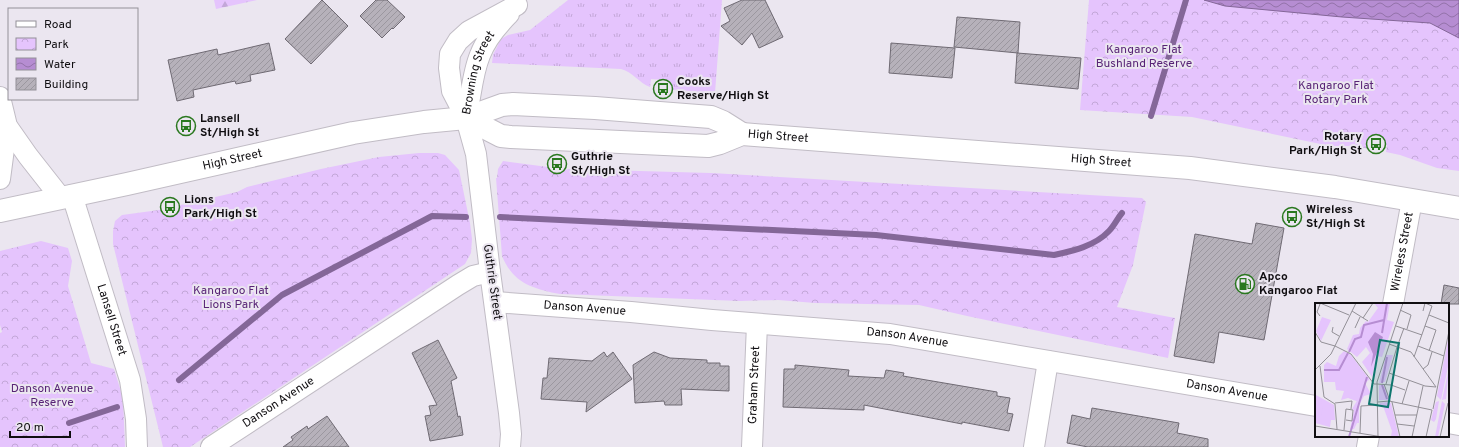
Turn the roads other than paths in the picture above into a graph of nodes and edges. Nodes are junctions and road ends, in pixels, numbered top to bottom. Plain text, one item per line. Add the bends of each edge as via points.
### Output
1 (520, 2) edge
2 (0, 97) edge
3 (466, 118) junction
4 (8, 126) junction
5 (742, 134) junction
6 (0, 179) edge
7 (66, 196) junction
8 (1412, 200) junction
9 (1459, 208) edge
10 (0, 211) edge
11 (490, 272) junction
12 (495, 302) junction
13 (1393, 303) edge
14 (757, 324) junction
15 (1048, 361) junction
16 (1315, 406) edge
17 (1449, 423) edge
18 (1459, 425) edge
19 (1369, 437) edge
20 (137, 447) edge
21 (211, 447) edge
22 (510, 447) edge
23 (752, 447) edge
24 (1034, 447) edge
25 (1367, 447) edge

1 - 3 street, Browning Street via 498,25 480,54
1 - 3 street, Browning Street via 469,31 458,41 450,54 452,91
2 - 4 street, Lansell Street
3 - 5 highway, High Street via 501,136 511,137 708,146 720,144
3 - 5 highway, High Street via 502,105 513,104 595,108 711,117
3 - 7 highway, High Street via 353,133
3 - 11 street, Guthrie Street via 476,154
4 - 6 street, Lansell Street
4 - 7 street, Lansell Street via 28,156
5 - 8 highway, High Street via 1190,168
7 - 10 highway, High Street
7 - 20 street, Lansell Street via 130,380
8 - 9 highway, High Street
8 - 13 street, Wireless Street
11 - 12 street, Guthrie Street
11 - 21 street, Danson Avenue via 473,276 463,282
12 - 14 street, Danson Avenue
12 - 22 street, Guthrie Street via 509,413
14 - 15 street, Danson Avenue via 890,334
14 - 23 street, Graham Street
15 - 16 street, Danson Avenue
15 - 24 street
17 - 18 street
19 - 25 street

